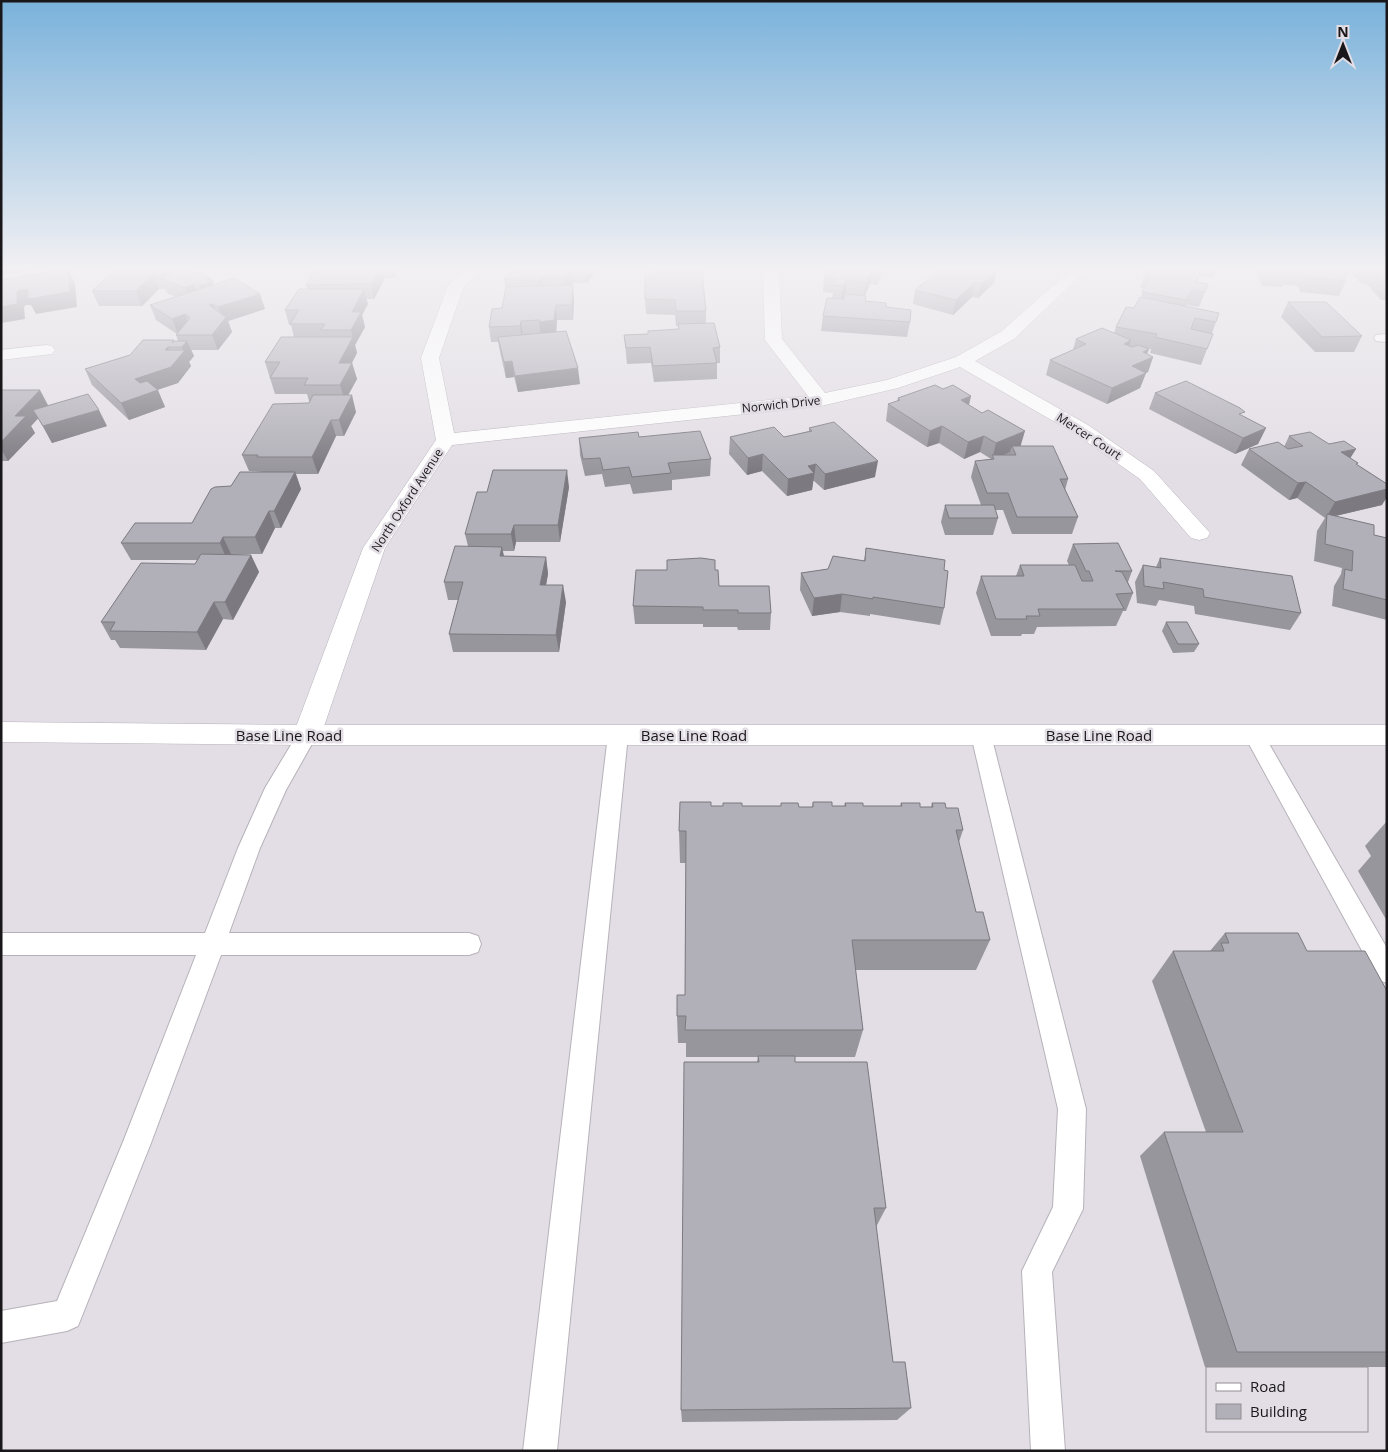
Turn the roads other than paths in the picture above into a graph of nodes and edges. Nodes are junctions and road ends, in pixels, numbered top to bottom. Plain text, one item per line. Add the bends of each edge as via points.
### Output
1 (438, 337) edge
2 (774, 337) edge
3 (1005, 337) edge
4 (46, 350) dead end
5 (1, 355) edge
6 (962, 361) junction
7 (820, 400) junction
8 (446, 440) junction
9 (1199, 533) dead end
10 (1, 732) edge
11 (307, 735) junction
12 (618, 735) junction
13 (981, 735) junction
14 (1254, 735) junction
15 (1387, 735) edge
16 (1, 944) edge
17 (469, 944) dead end
18 (213, 945) junction
19 (1387, 972) edge
20 (1, 1326) edge
21 (540, 1451) edge
22 (1048, 1451) edge

1 - 8 street, North Oxford Avenue via 430,358
2 - 7 street
3 - 6 street, Norwich Drive
4 - 5 street
6 - 7 street, Norwich Drive via 892,384
6 - 9 street, Mercer Court via 1081,429 1147,475
7 - 8 street, Norwich Drive
8 - 11 street, North Oxford Avenue via 374,548
10 - 11 street, Base Line Road
11 - 12 street, Base Line Road
11 - 18 lane via 276,788 249,848
12 - 13 street, Base Line Road
12 - 21 lane
13 - 14 street, Base Line Road
13 - 22 lane via 1072,1109 1068,1209 1037,1271
14 - 15 street, Base Line Road
14 - 19 lane
16 - 18 lane
17 - 18 lane
18 - 20 lane via 67,1315

